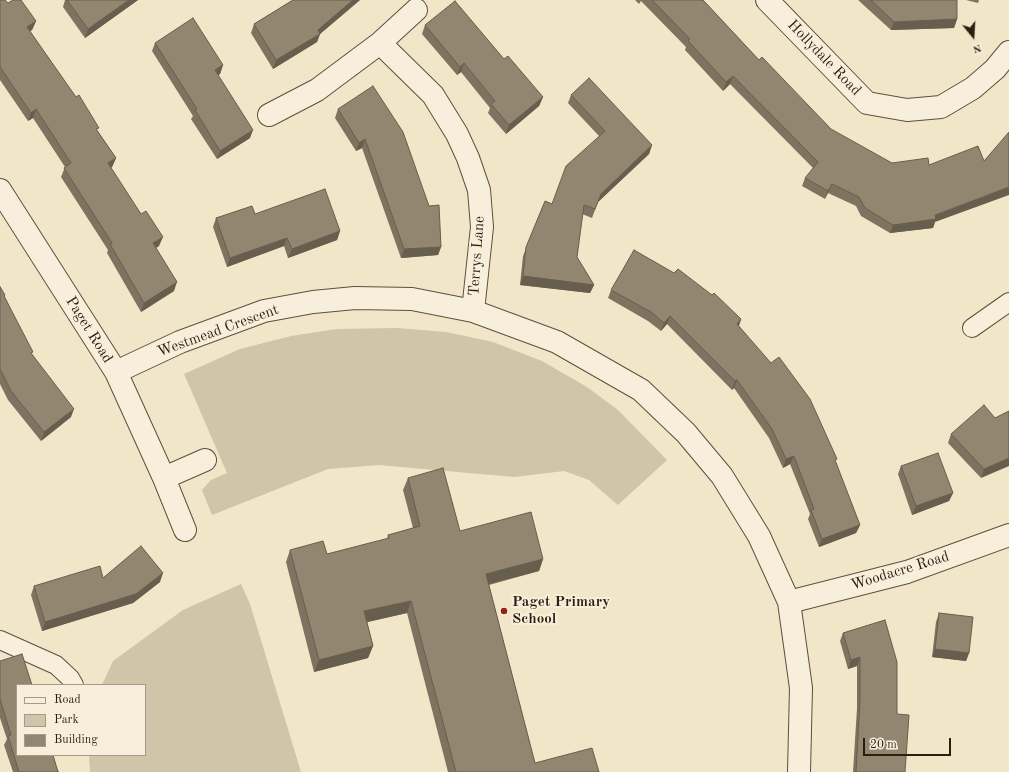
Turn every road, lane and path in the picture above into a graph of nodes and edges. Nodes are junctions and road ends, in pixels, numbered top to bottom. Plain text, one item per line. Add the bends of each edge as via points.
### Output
1 (767, 0) edge
2 (416, 10) dead end
3 (380, 42) junction
4 (1009, 52) edge
5 (269, 115) dead end
6 (0, 190) edge
7 (1009, 302) edge
8 (473, 311) junction
9 (972, 328) dead end
10 (116, 372) junction
11 (205, 460) dead end
12 (164, 478) junction
13 (185, 530) dead end
14 (1009, 535) edge
15 (788, 602) junction
16 (0, 640) edge
17 (73, 684) edge
18 (799, 772) edge

1 - 4 street, Hollydale Road via 867,103 907,110 941,107 973,88 995,69
2 - 3 street
3 - 5 street via 317,90
3 - 8 street, Terrys Lane via 433,95 457,134 468,158 478,190 482,227
6 - 10 street, Paget Road
7 - 9 lane
8 - 10 street, Westmead Crescent via 412,299 355,298 313,302 264,311 180,342
8 - 15 street, Westmead Crescent via 557,342 641,390 686,433 722,476 759,536
10 - 12 street, Paget Road
11 - 12 street
12 - 13 street, Paget Road
14 - 15 street, Woodacre Road via 907,572
15 - 18 street, Westmead Crescent via 801,688
16 - 17 lane via 56,665

